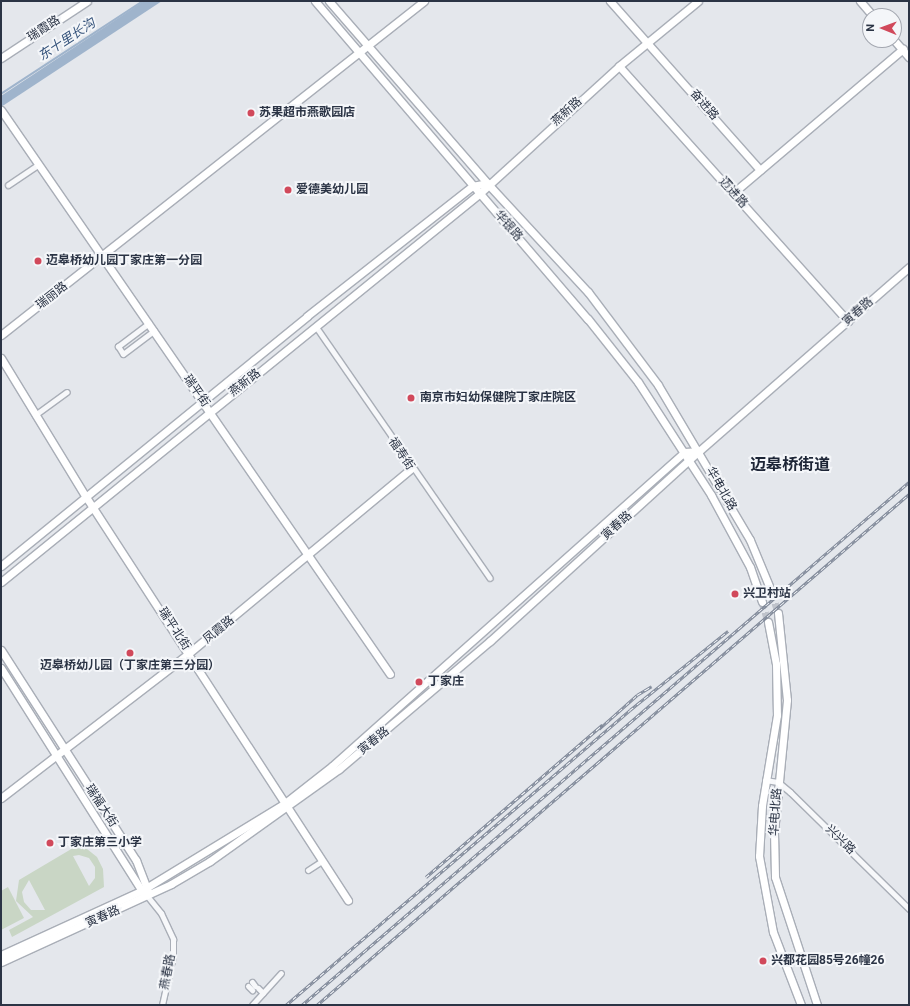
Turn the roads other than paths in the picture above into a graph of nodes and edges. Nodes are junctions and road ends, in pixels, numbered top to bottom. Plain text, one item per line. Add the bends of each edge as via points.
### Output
1 (87, 1) edge
2 (315, 1) edge
3 (329, 1) edge
4 (424, 1) edge
5 (610, 1) edge
6 (698, 1) edge
7 (648, 41) junction
8 (367, 45) junction
9 (903, 50) joint
10 (359, 52) junction
11 (909, 57) edge
12 (1, 58) edge
13 (619, 66) junction
14 (1, 110) edge
15 (39, 164) junction
16 (760, 170) junction
17 (487, 183) junction
18 (8, 185) dead end
19 (472, 186) junction
20 (733, 193) junction
21 (479, 194) junction
22 (102, 256) junction
23 (909, 267) edge
24 (848, 320) junction
25 (149, 323) junction
26 (316, 327) junction
27 (154, 331) junction
28 (1, 335) edge
29 (1, 358) edge
30 (68, 392) dead end
31 (203, 401) junction
32 (210, 411) junction
33 (35, 414) junction
34 (698, 451) junction
35 (685, 452) junction
36 (690, 460) junction
37 (412, 469) junction
38 (86, 497) junction
39 (95, 507) junction
40 (307, 558) junction
41 (1, 566) edge
42 (490, 578) dead end
43 (1, 582) edge
44 (772, 593) tunnel mouth
45 (762, 602) tunnel mouth
46 (778, 613) tunnel mouth
47 (768, 622) tunnel mouth
48 (1, 650) edge
49 (190, 653) junction
50 (1, 668) edge
51 (390, 674) dead end
52 (66, 751) junction
53 (59, 756) junction
54 (765, 780) junction
55 (778, 782) junction
56 (1, 798) edge
57 (286, 805) junction
58 (322, 861) junction
59 (308, 870) dead end
60 (148, 888) junction
61 (141, 892) junction
62 (148, 897) junction
63 (348, 900) dead end
64 (909, 909) edge
65 (1, 955) edge
66 (1, 962) edge
67 (281, 973) dead end
68 (253, 987) dead end
69 (261, 995) junction
70 (162, 1005) edge
71 (252, 1005) edge
72 (800, 1005) edge
73 (817, 1005) edge

1 - 12 street, 瑞霞路
2 - 10 street, 华银路
3 - 8 street, 华银路
4 - 8 street, 瑞丽路
5 - 7 street, 奋进路
6 - 7 street, 燕新路
7 - 13 street, 燕新路
7 - 16 street, 奋进路
8 - 10 street, 瑞丽路
8 - 17 street, 华银路
9 - 11 street
9 - 16 street
10 - 19 street, 华银路
10 - 22 street, 瑞丽路
13 - 17 street, 燕新路
13 - 20 street, 迈进路
14 - 15 street, 瑞平街
15 - 18 street
15 - 22 street, 瑞平街
16 - 20 street
17 - 19 street, 燕新路
17 - 21 street, 燕新路
17 - 34 street, 华银路 via 588,292 658,385
19 - 21 street, 华银路
19 - 31 street, 燕新路
20 - 24 street, 迈进路
21 - 26 street, 燕新路
21 - 35 street, 华银路 via 588,319 638,382
22 - 25 street, 瑞平街
22 - 28 street, 瑞丽路
23 - 24 street, 寅春路
24 - 34 street, 寅春路
25 - 27 street, 瑞平街
25 - 27 street via 118,346 123,354
26 - 32 street, 燕新路
26 - 37 street, 福寿街
27 - 31 street, 瑞平街
29 - 33 street, 瑞平北街
30 - 33 street
31 - 32 street, 瑞平街
31 - 38 street, 燕新路
32 - 39 street, 燕新路
32 - 40 street, 瑞平街
33 - 38 street, 瑞平北街
34 - 35 street
34 - 36 street, 寅春路
34 - 44 street, 华电北路 via 750,540
35 - 36 street, 华银路
35 - 57 street, 寅春路
36 - 45 street, 华电北路 via 750,567
36 - 57 street, 寅春路 via 403,717
37 - 40 street, 凤霞路
37 - 42 street, 福寿街
38 - 39 street, 瑞平北街
38 - 41 street, 燕新路
39 - 43 street, 燕新路
39 - 49 street, 瑞平北街
40 - 49 street, 凤霞路
40 - 51 street, 瑞平街
46 - 55 street, 华电北路 via 787,700
47 - 54 street, 华电北路 via 776,664 777,716
48 - 52 street, 瑞福大街
49 - 52 street, 凤霞路
49 - 57 street, 瑞平北街
50 - 53 street, 瑞福大街
52 - 53 street, 凤霞路
52 - 60 street, 瑞福大街 via 136,860
53 - 56 street, 凤霞路
53 - 61 street, 瑞福大街
54 - 55 street
54 - 72 street, 华电北路 via 759,831 761,878 773,932
55 - 64 street, 兴兴路
55 - 73 street, 华电北路 via 774,832 775,877
57 - 58 street, 瑞平北街
57 - 60 street, 寅春路
57 - 62 street, 寅春路 via 210,861
58 - 59 street
58 - 63 street, 瑞平北街
60 - 61 street, 寅春路
60 - 62 street, 瑞福大街
61 - 62 street, 瑞福大街
61 - 65 street, 寅春路
62 - 66 street, 寅春路
62 - 70 street, 燕春路 via 161,913 173,939 173,956
67 - 69 street
68 - 69 street
69 - 71 street

